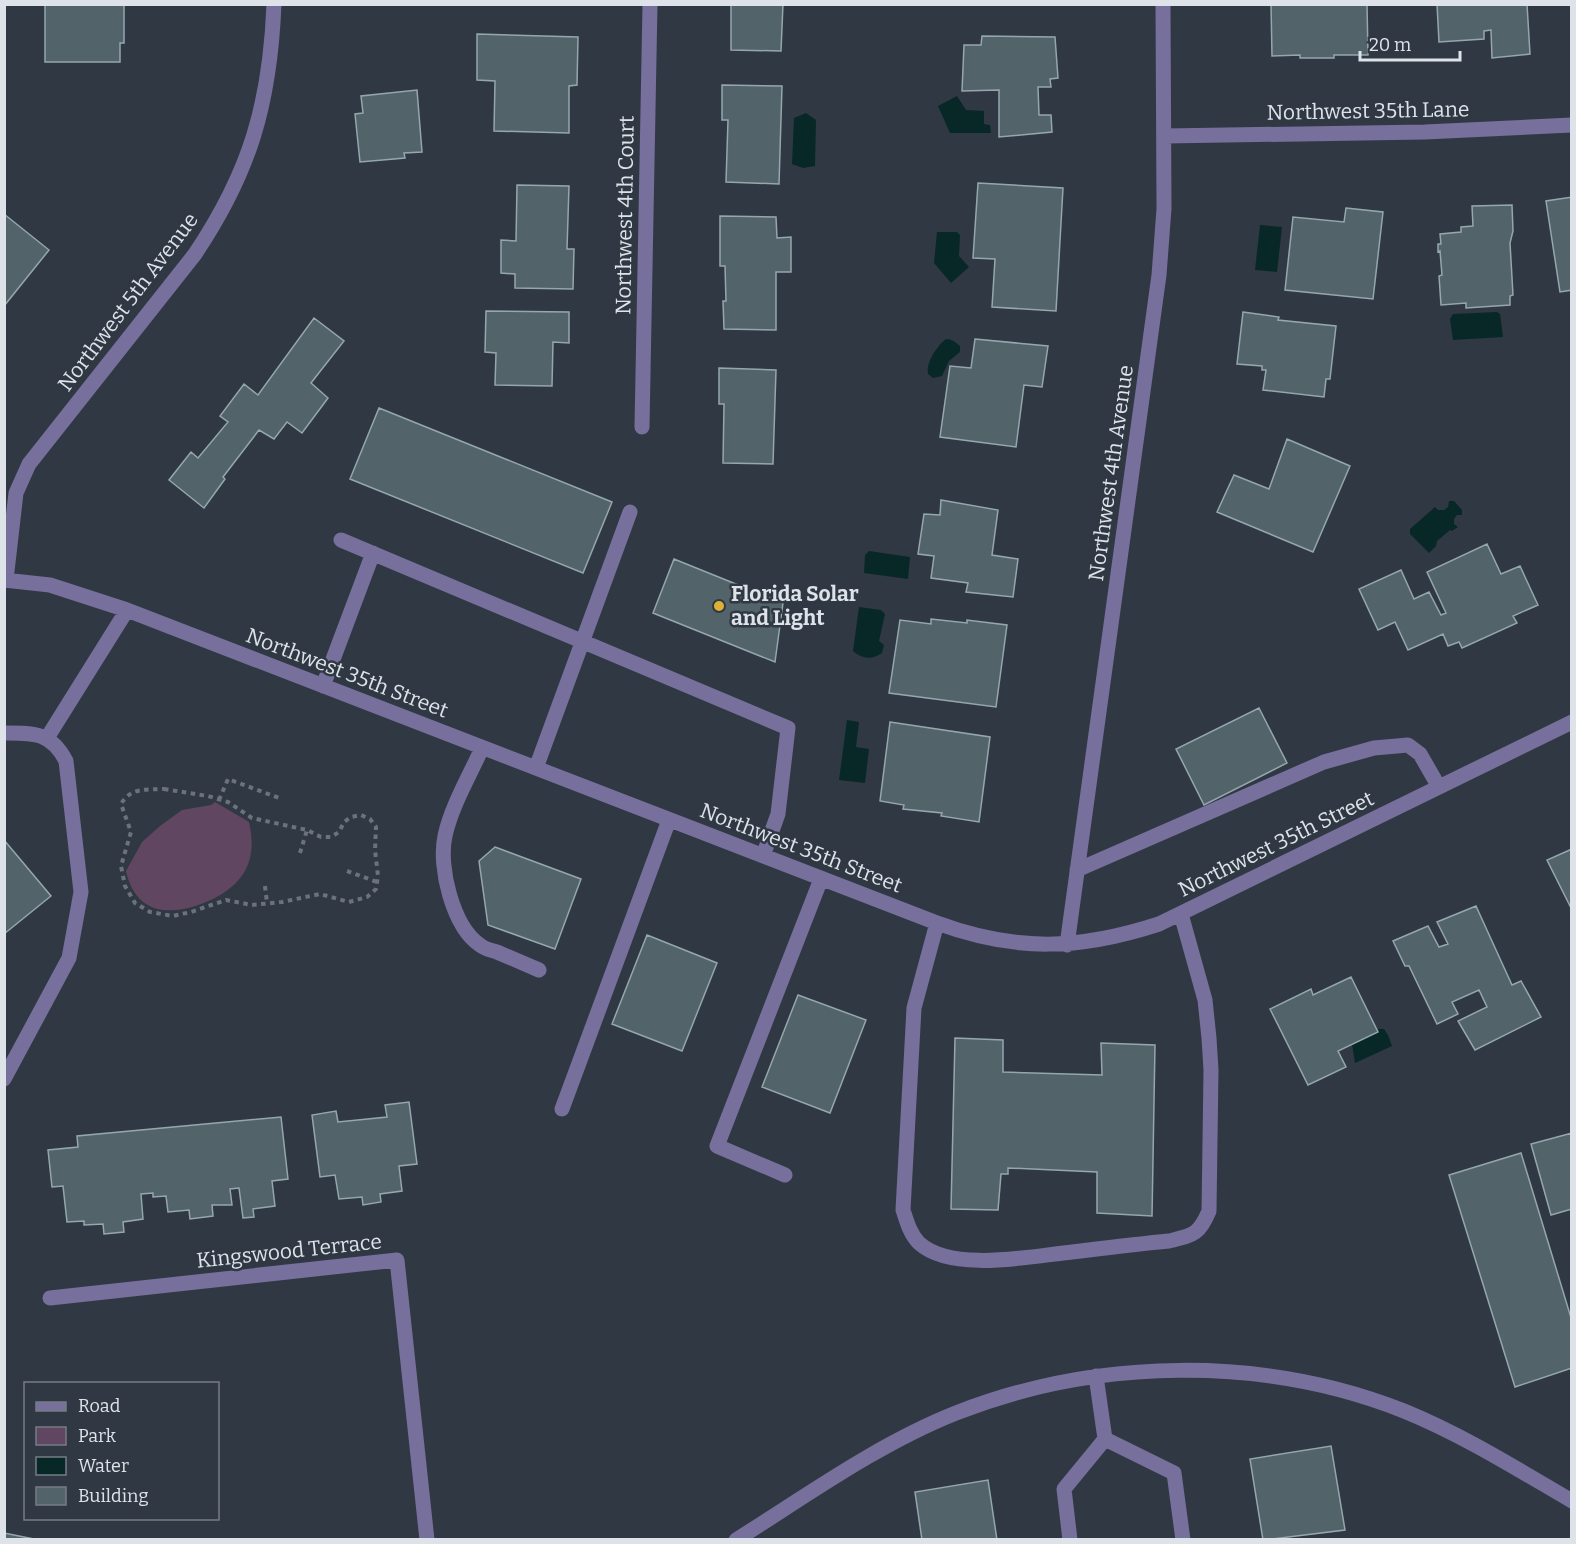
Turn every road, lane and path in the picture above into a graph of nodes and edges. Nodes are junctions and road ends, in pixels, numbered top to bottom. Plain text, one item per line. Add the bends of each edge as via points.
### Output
1 (273, 4) edge
2 (650, 4) edge
3 (1163, 4) edge
4 (1572, 125) edge
5 (1165, 135) junction
6 (642, 427) dead end
7 (630, 512) dead end
8 (341, 540) dead end
9 (373, 553) junction
10 (5, 580) edge
11 (127, 610) junction
12 (582, 641) junction
13 (323, 686) junction
14 (1572, 722) edge
15 (4, 733) edge
16 (47, 738) junction
17 (482, 748) junction
18 (536, 768) junction
19 (1439, 787) junction
20 (279, 798) dead end
21 (219, 800) junction
22 (669, 820) junction
23 (307, 830) junction
24 (300, 854) dead end
25 (764, 856) junction
26 (1077, 870) junction
27 (346, 871) dead end
28 (821, 879) junction
29 (377, 882) junction
30 (266, 886) dead end
31 (267, 903) junction
32 (1181, 914) junction
33 (937, 923) junction
34 (1067, 945) junction
35 (539, 970) dead end
36 (4, 1079) edge
37 (562, 1109) dead end
38 (785, 1175) dead end
39 (50, 1298) dead end
40 (1096, 1376) junction
41 (1105, 1439) junction
42 (1572, 1501) edge
43 (427, 1539) edge
44 (736, 1539) edge
45 (1070, 1539) edge
46 (1183, 1539) edge

1 - 10 street, Northwest 5th Avenue via 265,96 253,141 231,195 195,254 29,464 16,493
2 - 6 street, Northwest 4th Court
3 - 5 street, Northwest 4th Avenue
4 - 5 street, Northwest 35th Lane via 1425,132
5 - 26 street, Northwest 4th Avenue via 1160,276
7 - 12 street
8 - 9 street
9 - 12 street
9 - 13 street
10 - 11 street, Northwest 35th Street via 50,585
11 - 13 street, Northwest 35th Street
11 - 16 street
12 - 18 street
12 - 25 street via 788,728 778,814
13 - 17 street, Northwest 35th Street
14 - 19 street, Northwest 35th Street
15 - 16 street
16 - 36 street via 58,745 66,761 81,892 69,958
17 - 18 street, Northwest 35th Street
17 - 35 street via 445,837 443,852 450,898 464,930 480,946
18 - 22 street, Northwest 35th Street
19 - 26 street via 1420,754 1408,745 1374,748 1324,762
19 - 32 street, Northwest 35th Street
20 - 21 path via 228,779
21 - 23 path via 252,818
21 - 31 path via 164,789 126,796 121,804 130,832 122,866 125,885 135,903 150,912 172,916 226,900
22 - 25 street, Northwest 35th Street
22 - 37 street
23 - 24 path
23 - 29 path via 331,837 351,817 361,815 370,819 376,827
25 - 28 street, Northwest 35th Street
26 - 34 street, Northwest 4th Avenue
27 - 29 path
28 - 33 street, Northwest 35th Street
28 - 38 street via 717,1146
29 - 31 path via 376,889 367,897 349,902 320,894
30 - 31 path
32 - 33 street via 1205,1000 1211,1070 1209,1211 1202,1228 1169,1241 1005,1261 935,1252 914,1236 903,1210 914,1008
32 - 34 street, Northwest 35th Street via 1129,934
33 - 34 street, Northwest 35th Street via 989,940
39 - 43 street, Kingswood Terrace via 397,1260
40 - 41 street
40 - 42 street via 1200,1370 1269,1376 1337,1390 1403,1411 1466,1440
40 - 44 street via 1021,1391 956,1413 893,1443
41 - 45 street via 1064,1489
41 - 46 street via 1174,1473

